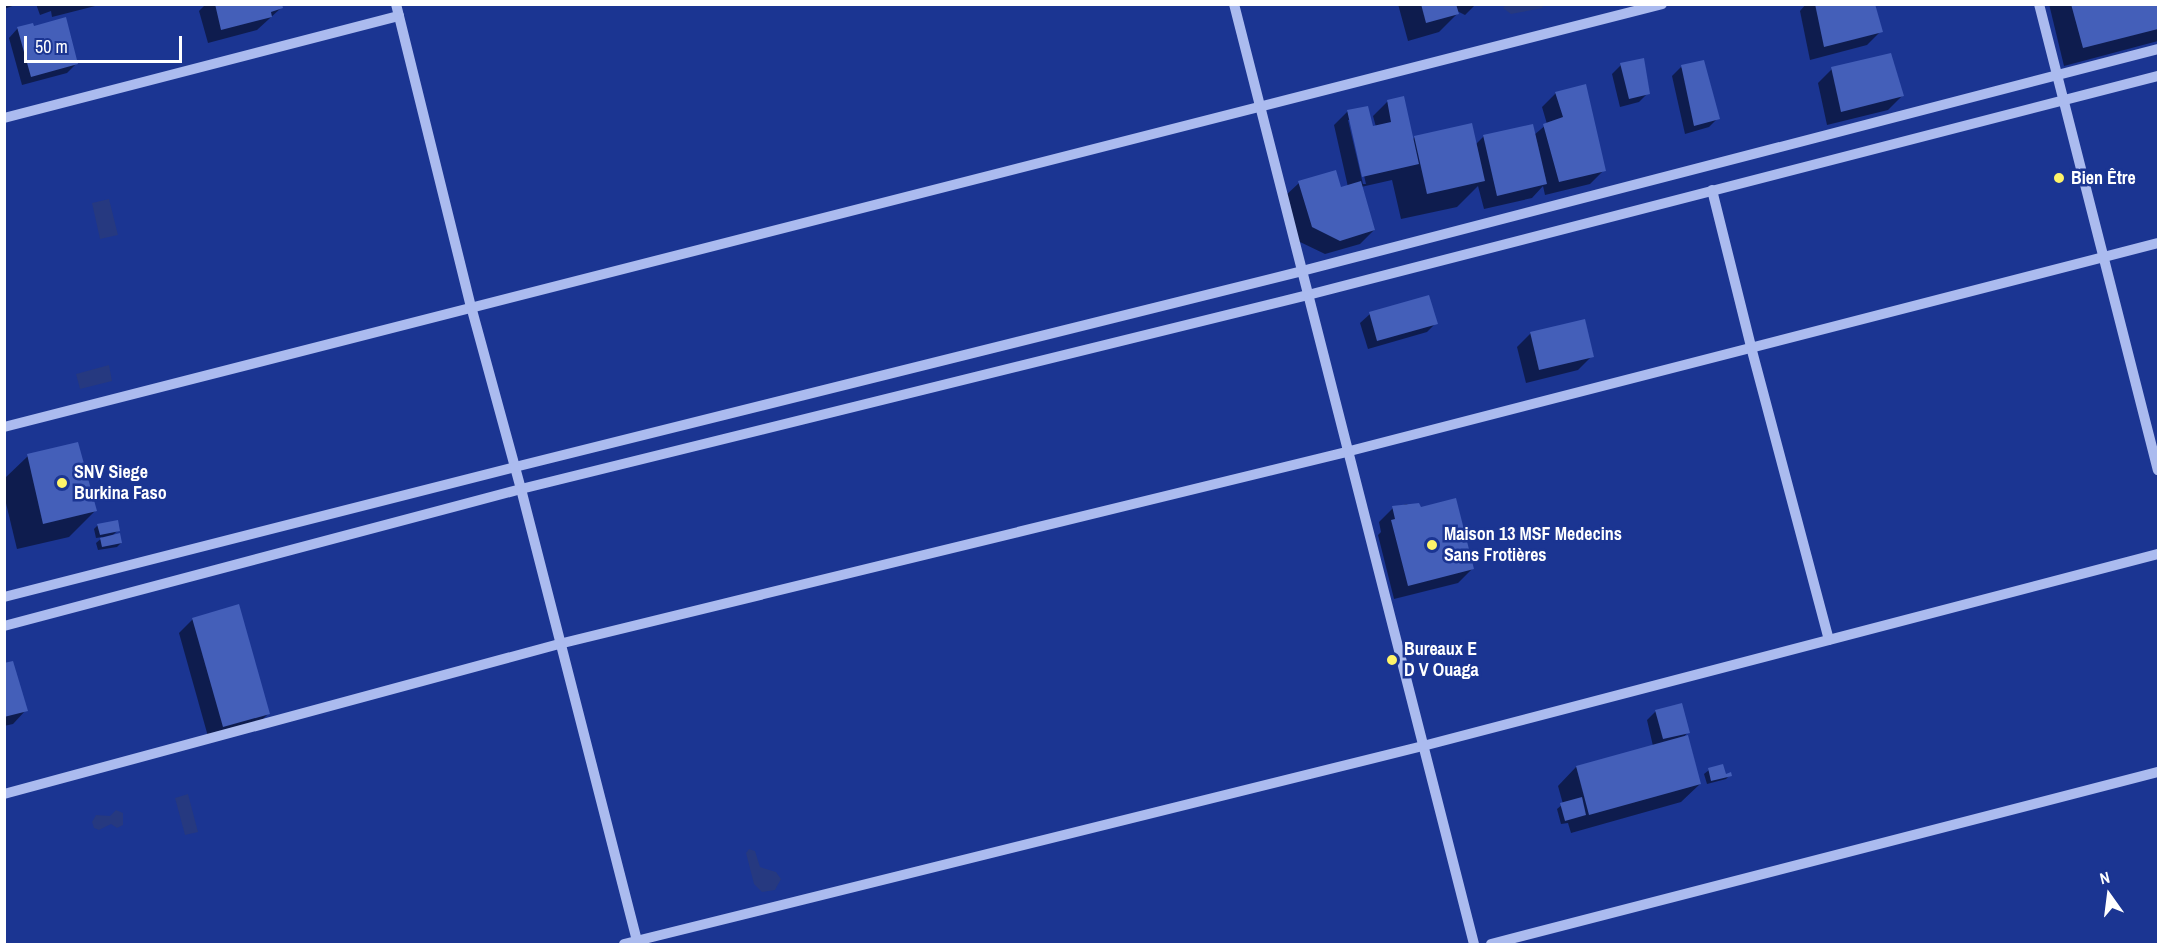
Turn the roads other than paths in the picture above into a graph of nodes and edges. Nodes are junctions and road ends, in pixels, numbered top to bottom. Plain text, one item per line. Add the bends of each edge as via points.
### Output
1 (396, 4) edge
2 (1234, 4) edge
3 (1662, 4) edge
4 (2039, 4) edge
5 (399, 16) junction
6 (2158, 50) edge
7 (2058, 76) junction
8 (2158, 76) edge
9 (2062, 100) junction
10 (1261, 108) junction
11 (4, 118) edge
12 (1712, 190) junction
13 (2158, 243) edge
14 (2105, 257) junction
15 (1302, 271) junction
16 (1308, 295) junction
17 (472, 310) junction
18 (1751, 347) junction
19 (4, 428) edge
20 (1346, 452) junction
21 (515, 467) junction
22 (2158, 470) edge
23 (521, 489) junction
24 (2158, 554) edge
25 (4, 597) edge
26 (4, 626) edge
27 (1829, 640) junction
28 (559, 644) junction
29 (1423, 746) junction
30 (2158, 772) edge
31 (4, 794) edge
32 (637, 943) edge
33 (624, 945) edge
34 (1474, 945) edge
35 (1491, 945) edge

1 - 5 street
2 - 10 street
3 - 10 street
4 - 7 street
5 - 11 street
5 - 17 street
6 - 7 street
7 - 9 street
7 - 15 street
8 - 9 street
9 - 12 street
9 - 14 street
10 - 15 street
10 - 17 street
12 - 16 street
12 - 18 street
13 - 14 street
14 - 18 street
14 - 22 street
15 - 16 street
15 - 21 street
16 - 20 street
16 - 23 street
17 - 19 street
17 - 21 street
18 - 20 street
18 - 27 street
20 - 28 street
20 - 29 street
21 - 23 street
21 - 25 street
23 - 26 street
23 - 28 street
24 - 27 street
27 - 29 street
28 - 31 street
28 - 32 street
29 - 32 street
29 - 34 street
30 - 35 street
32 - 33 street

